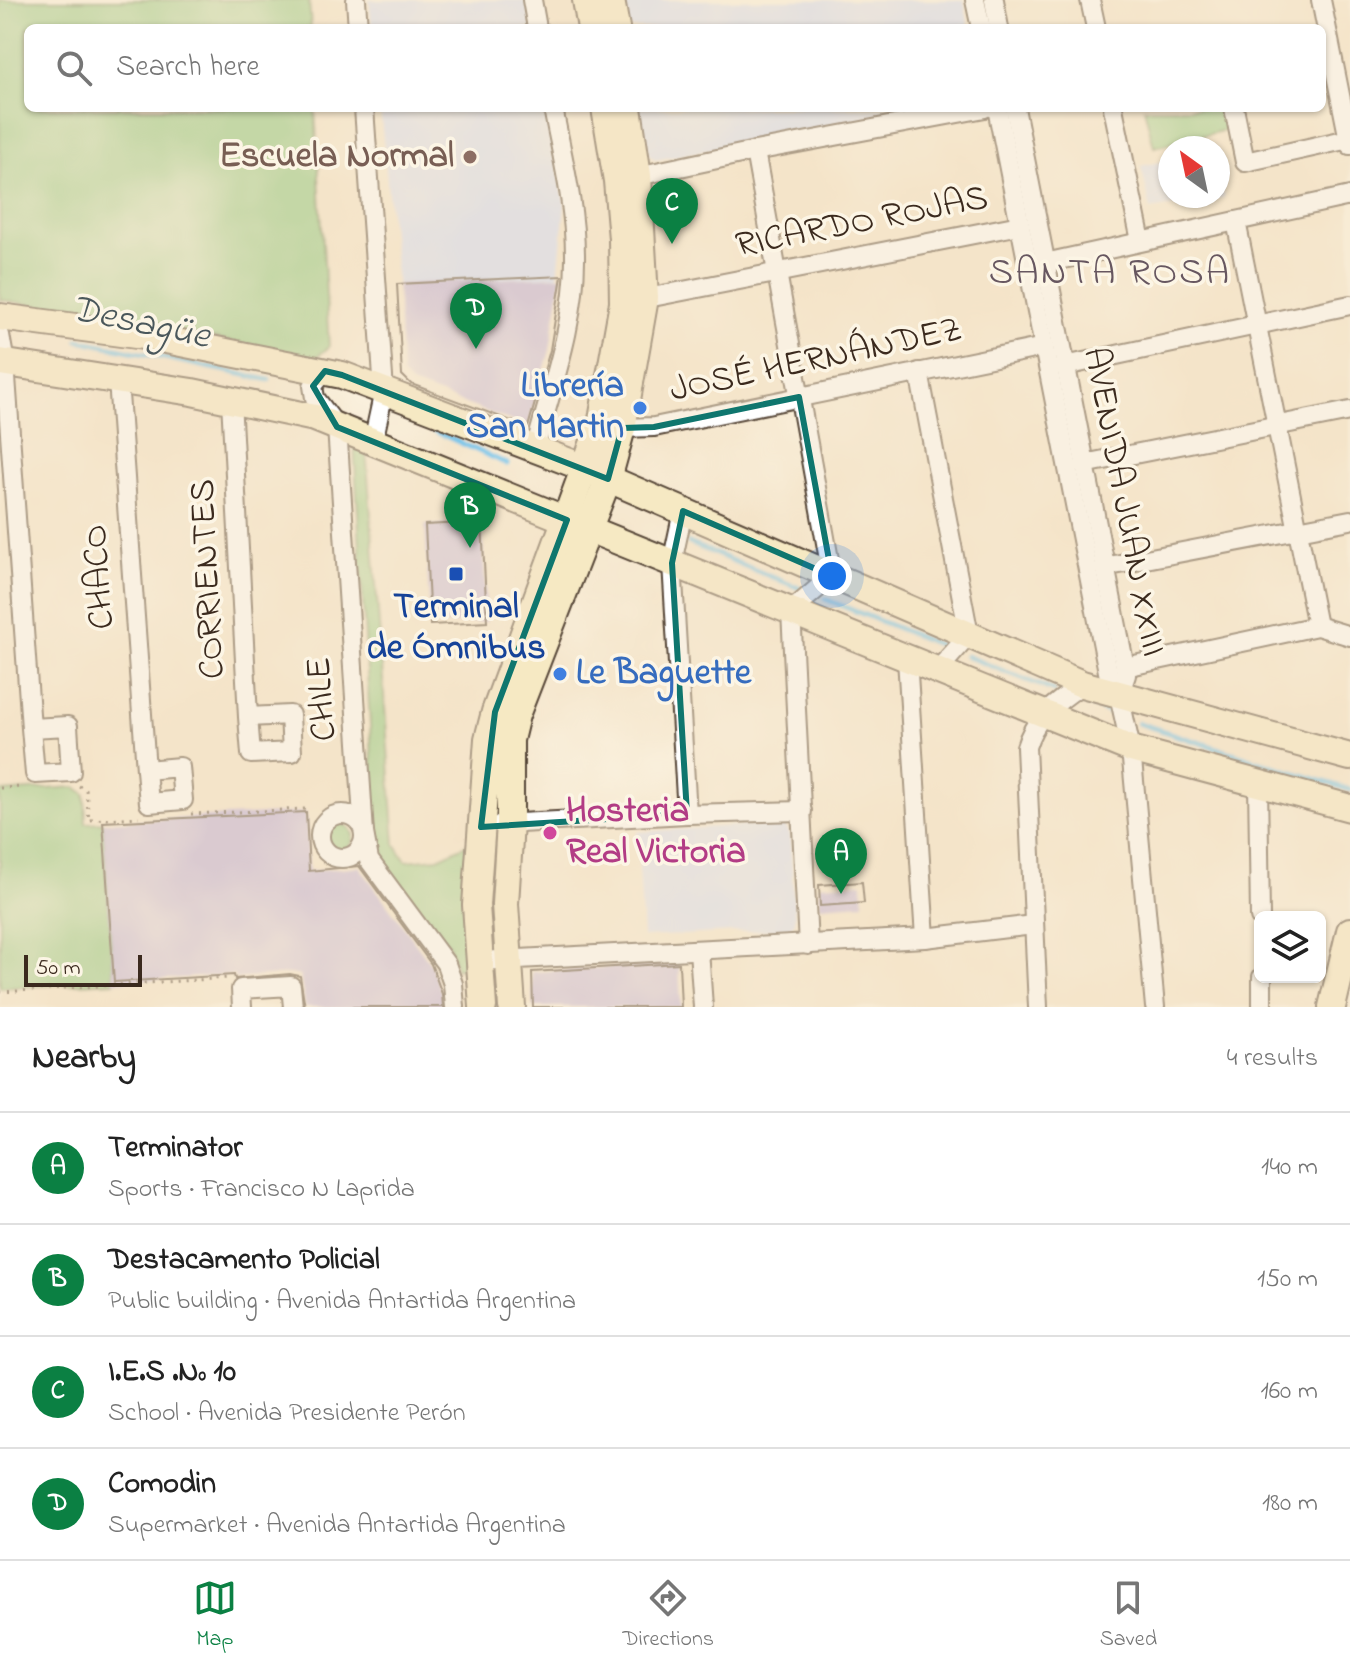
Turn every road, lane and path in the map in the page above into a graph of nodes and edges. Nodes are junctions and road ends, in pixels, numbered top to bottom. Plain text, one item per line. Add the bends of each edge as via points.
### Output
1 (356, 0) edge
2 (532, 0) edge
3 (586, 0) edge
4 (611, 0) edge
5 (975, 0) edge
6 (994, 0) edge
7 (1090, 0) edge
8 (1321, 0) edge
9 (358, 24) edge
10 (536, 24) edge
11 (590, 24) edge
12 (615, 24) edge
13 (980, 24) edge
14 (998, 24) edge
15 (1095, 24) edge
16 (1324, 24) edge
17 (1327, 54) edge
18 (364, 112) edge
19 (554, 112) edge
20 (606, 112) edge
21 (628, 112) edge
22 (964, 112) edge
23 (998, 112) edge
24 (1016, 112) edge
25 (1114, 112) edge
26 (1235, 112) edge
27 (1349, 142) edge
28 (755, 151) junction
29 (628, 178) junction
30 (1350, 196) edge
31 (1236, 221) junction
32 (1020, 225) junction
33 (1141, 241) junction
34 (1045, 263) junction
35 (777, 273) junction
36 (634, 301) junction
37 (1350, 305) edge
38 (0, 317) edge
39 (1256, 325) junction
40 (0, 335) edge
41 (1044, 347) junction
42 (3, 362) edge
43 (1065, 366) junction
44 (325, 371) junction
45 (919, 372) junction
46 (118, 380) junction
47 (384, 391) junction
48 (799, 397) junction
49 (231, 400) junction
50 (1350, 411) edge
51 (612, 424) junction
52 (1277, 426) junction
53 (337, 427) junction
54 (373, 442) junction
55 (535, 449) junction
56 (1084, 464) junction
57 (597, 474) junction
58 (683, 511) junction
59 (1350, 520) edge
60 (578, 525) junction
61 (1297, 529) junction
62 (672, 563) junction
63 (1104, 567) junction
64 (832, 576) junction
65 (791, 611) junction
66 (1317, 626) junction
67 (969, 635) junction
68 (1350, 636) edge
69 (907, 659) junction
70 (1125, 667) junction
71 (937, 671) junction
72 (1082, 684) junction
73 (1119, 695) junction
74 (1044, 714) junction
75 (248, 717) junction
76 (31, 728) junction
77 (1131, 749) junction
78 (1350, 757) edge
79 (146, 770) dead end
80 (1258, 783) junction
81 (1350, 808) edge
82 (802, 811) junction
83 (687, 814) junction
84 (510, 823) junction
85 (481, 827) junction
86 (1260, 911) edge
87 (1033, 925) junction
88 (1350, 931) edge
89 (925, 938) junction
90 (808, 945) junction
91 (699, 950) junction
92 (509, 959) junction
93 (480, 961) junction
94 (1262, 983) edge
95 (1350, 986) edge
96 (239, 991) edge
97 (0, 992) edge
98 (293, 1007) edge
99 (455, 1007) edge
100 (483, 1007) edge
101 (512, 1007) edge
102 (703, 1007) edge
103 (1038, 1007) edge
104 (1155, 1007) edge
105 (1262, 1007) edge
106 (1332, 1007) edge
107 (1345, 1007) edge

1 - 9 street
2 - 10 street
3 - 11 street
4 - 12 street
5 - 13 street
6 - 14 street
7 - 15 street
8 - 16 street
17 - 27 street
18 - 47 street
19 - 55 street via 575,256 570,319
20 - 29 street
21 - 29 street
22 - 28 street
23 - 32 street, AVENIDA JUAN XXIII
24 - 34 street, AVENIDA JUAN XXIII
25 - 33 street
26 - 27 street via 1245,162
28 - 29 street
28 - 35 street
29 - 36 street
30 - 31 street
31 - 33 street
31 - 39 street
32 - 35 street, RICARDO ROJAS
32 - 41 street, AVENIDA JUAN XXIII
33 - 34 street
34 - 43 street, AVENIDA JUAN XXIII
35 - 36 street, RICARDO ROJAS
35 - 48 street
36 - 51 street
37 - 39 street
38 - 44 street via 151,337
39 - 43 street
39 - 52 street
40 - 42 street
41 - 45 street, JOSÉ HERNÁNDEZ
41 - 73 street, AVENIDA JUAN XXIII via 1109,677
42 - 46 street
42 - 76 street
43 - 56 street, AVENIDA JUAN XXIII
44 - 47 street
44 - 53 street via 313,386 315,398
45 - 48 street, JOSÉ HERNÁNDEZ
45 - 67 street
46 - 49 street
46 - 79 street, CHACO
47 - 54 street
47 - 55 street
48 - 51 street, JOSÉ HERNÁNDEZ via 654,427
48 - 64 street
49 - 53 street
49 - 75 street, CORRIENTES
50 - 52 street
51 - 57 street
52 - 56 street
52 - 61 street
53 - 54 street
53 - 99 street, CHILE via 369,860 446,964
54 - 60 street
55 - 57 street
56 - 63 street, AVENIDA JUAN XXIII
57 - 58 street
57 - 60 street
58 - 62 street
58 - 64 street
59 - 61 street
60 - 62 street
60 - 84 street via 510,740
60 - 85 street via 495,712
61 - 63 street
61 - 66 street
62 - 65 street
62 - 83 street
63 - 70 street, AVENIDA JUAN XXIII
64 - 65 street
64 - 67 street
65 - 69 street
65 - 82 street
66 - 68 street
66 - 70 street
67 - 71 street
67 - 72 street
69 - 71 street
69 - 89 street
70 - 73 street, AVENIDA JUAN XXIII
71 - 74 street
72 - 73 street
72 - 74 street
73 - 77 street
73 - 78 street
74 - 77 street
74 - 87 street via 1026,747
75 - 75 street, CORRIENTES via 251,754 292,752 290,715
76 - 76 street via 35,774 71,772 68,726
77 - 80 street
77 - 104 street
80 - 81 street
80 - 86 street
82 - 83 street
82 - 90 street
83 - 84 street
84 - 85 street
84 - 92 street via 505,904
85 - 93 street via 476,905
87 - 89 street
87 - 103 street
88 - 106 street
89 - 90 street
90 - 91 street
91 - 92 street
91 - 102 street
92 - 93 street
92 - 101 street
93 - 100 street
94 - 105 street
95 - 107 street
96 - 97 path
96 - 98 street via 291,986

